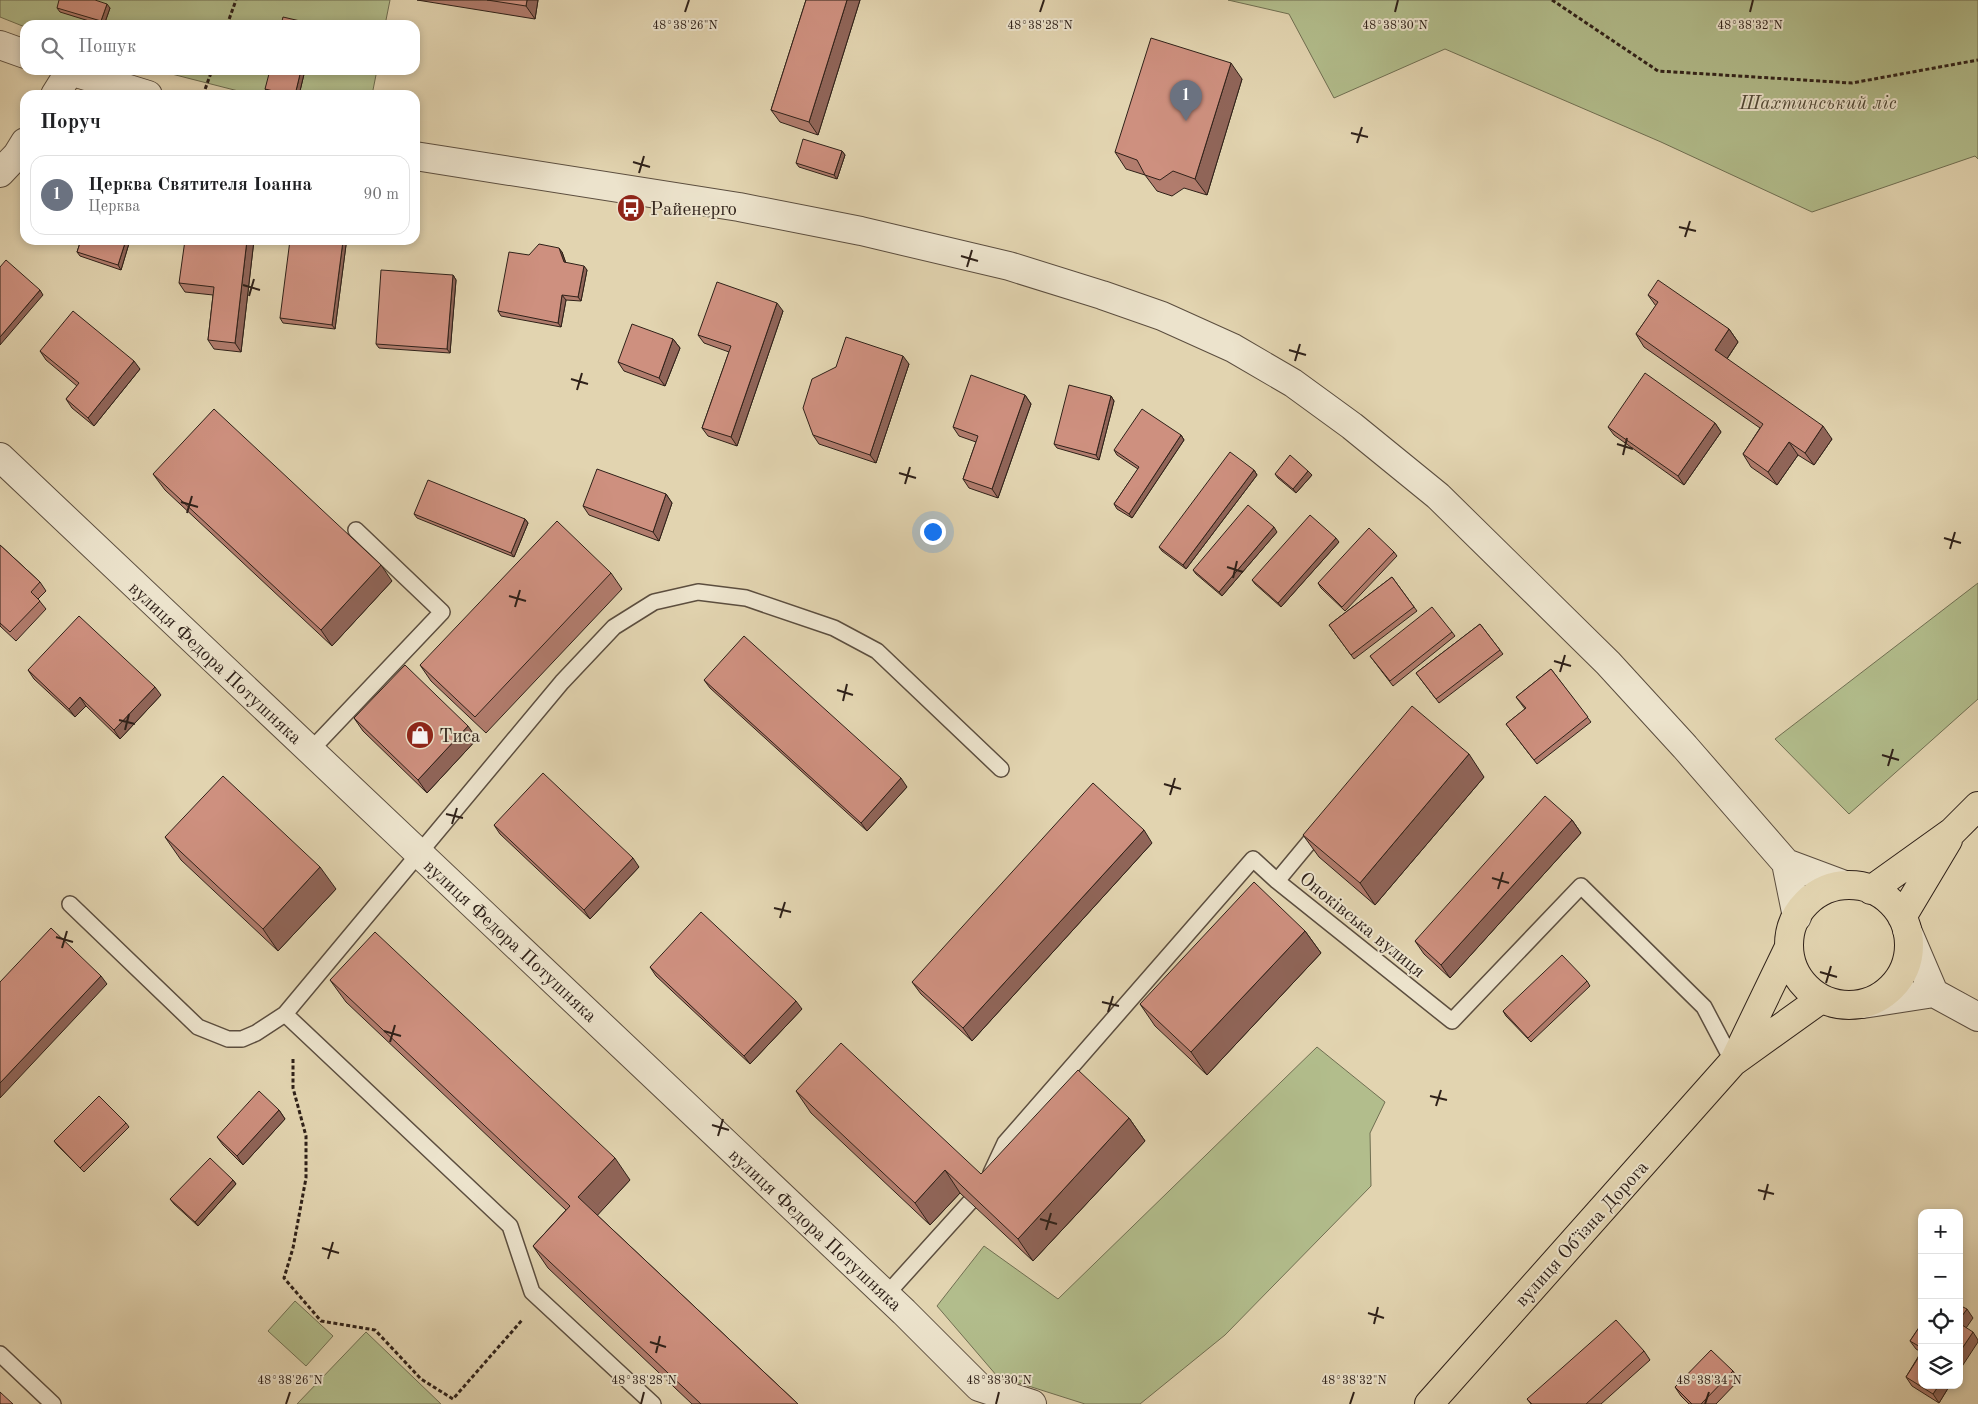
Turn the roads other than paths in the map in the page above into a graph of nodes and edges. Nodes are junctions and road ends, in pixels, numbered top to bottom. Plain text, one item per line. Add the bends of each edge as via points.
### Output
1 (0, 45) edge
2 (20, 52) edge
3 (66, 75) edge
4 (81, 75) edge
5 (58, 90) edge
6 (131, 90) edge
7 (20, 150) edge
8 (420, 157) edge
9 (0, 173) edge
10 (0, 457) edge
11 (356, 530) dead end
12 (310, 751) junction
13 (1001, 769) dead end
14 (1978, 806) edge
15 (1330, 817) edge
16 (1952, 832) junction
17 (418, 853) junction
18 (1786, 863) junction
19 (1277, 881) junction
20 (1858, 887) junction
21 (70, 904) dead end
22 (1797, 917) junction
23 (1905, 924) junction
24 (1789, 948) junction
25 (1934, 993) junction
26 (1821, 1000) junction
27 (1863, 1004) junction
28 (285, 1014) junction
29 (1978, 1017) edge
30 (1733, 1062) junction
31 (985, 1186) edge
32 (970, 1202) edge
33 (886, 1295) junction
34 (0, 1354) edge
35 (53, 1404) edge
36 (653, 1404) edge
37 (1032, 1404) edge
38 (1429, 1404) edge

1 - 2 street
3 - 5 street
4 - 6 street
7 - 9 street
8 - 18 street via 730,205 861,231 1009,266 1083,289 1162,316 1233,348 1293,383 1438,496 1608,663
10 - 12 street, вулиця Федора Потушняка
11 - 12 lane via 442,612
12 - 17 street, вулиця Федора Потушняка
13 - 17 lane via 877,651 834,628 746,598 698,592 654,602 614,627 562,682
14 - 16 highway
15 - 19 lane
16 - 20 highway
16 - 23 highway
17 - 28 lane
17 - 33 street, вулиця Федора Потушняка
18 - 20 street
18 - 22 street
19 - 30 lane, Оноківська вулиця via 1452,1021 1581,886 1704,1006
19 - 31 lane, Оноківська вулиця via 1253,859 1005,1143
20 - 22 highway via 1818,894
20 - 23 highway via 1880,894 1894,906
21 - 28 lane via 198,1027 228,1039 242,1039
22 - 24 highway via 1790,931
23 - 25 street
23 - 27 highway via 1909,949 1905,968 1881,997
24 - 26 highway via 1793,968 1805,986
24 - 30 highway
25 - 27 street
25 - 29 street
26 - 27 highway
26 - 30 highway
28 - 36 lane via 510,1226 532,1292
30 - 38 highway, вулиця Обʼїзна Дорога
32 - 33 lane
33 - 37 street, вулиця Федора Потушняка via 979,1387
34 - 35 lane

